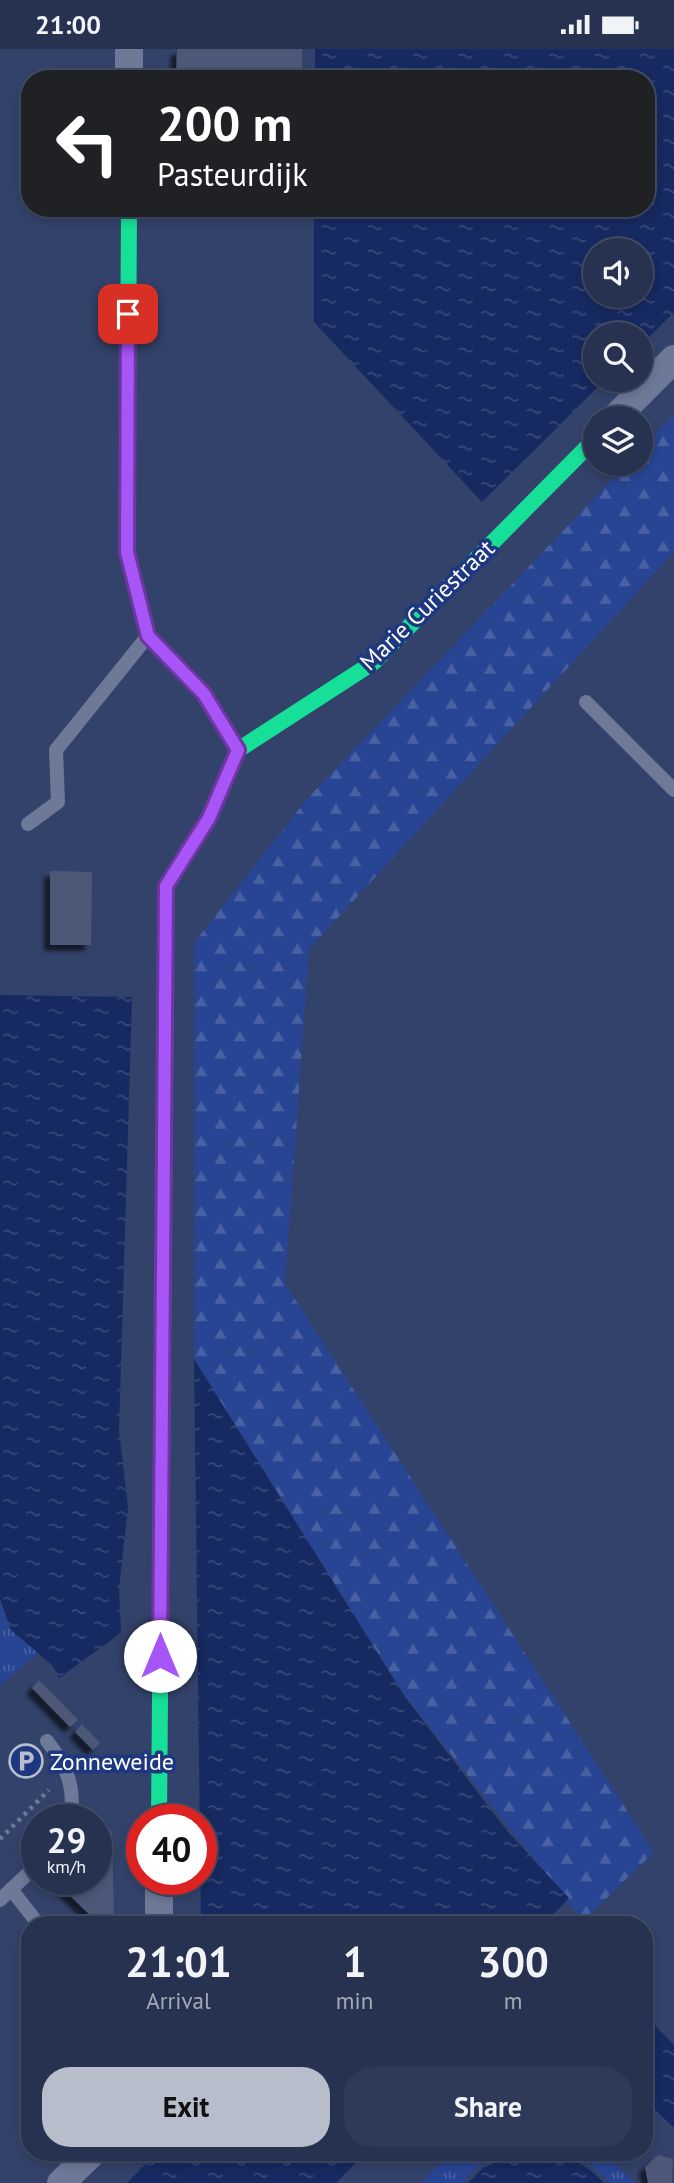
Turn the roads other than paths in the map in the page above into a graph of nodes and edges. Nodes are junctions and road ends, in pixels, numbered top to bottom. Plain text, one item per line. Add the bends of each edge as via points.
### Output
1 (129, 49) edge
2 (129, 70) edge
3 (128, 217) edge
4 (674, 359) edge
5 (627, 406) edge
6 (583, 451) edge
7 (148, 636) junction
8 (586, 702) dead end
9 (238, 750) junction
10 (674, 790) edge
11 (27, 824) dead end
12 (47, 1741) dead end
13 (73, 1804) edge
14 (159, 1804) edge
15 (21, 1880) edge
16 (11, 1889) junction
17 (159, 1895) edge
18 (0, 1900) edge
19 (32, 1916) edge
20 (159, 1916) edge
21 (84, 2161) edge
22 (61, 2183) edge

1 - 2 street
3 - 7 street via 127,552
4 - 5 street
6 - 9 street, Marie Curiestraat via 374,662
7 - 9 street via 204,694
7 - 11 lane via 56,750 58,801
8 - 10 lane
9 - 14 street via 209,818 166,886
12 - 13 lane via 71,1780
15 - 16 lane
16 - 18 lane
16 - 19 lane
17 - 20 street
21 - 22 street

